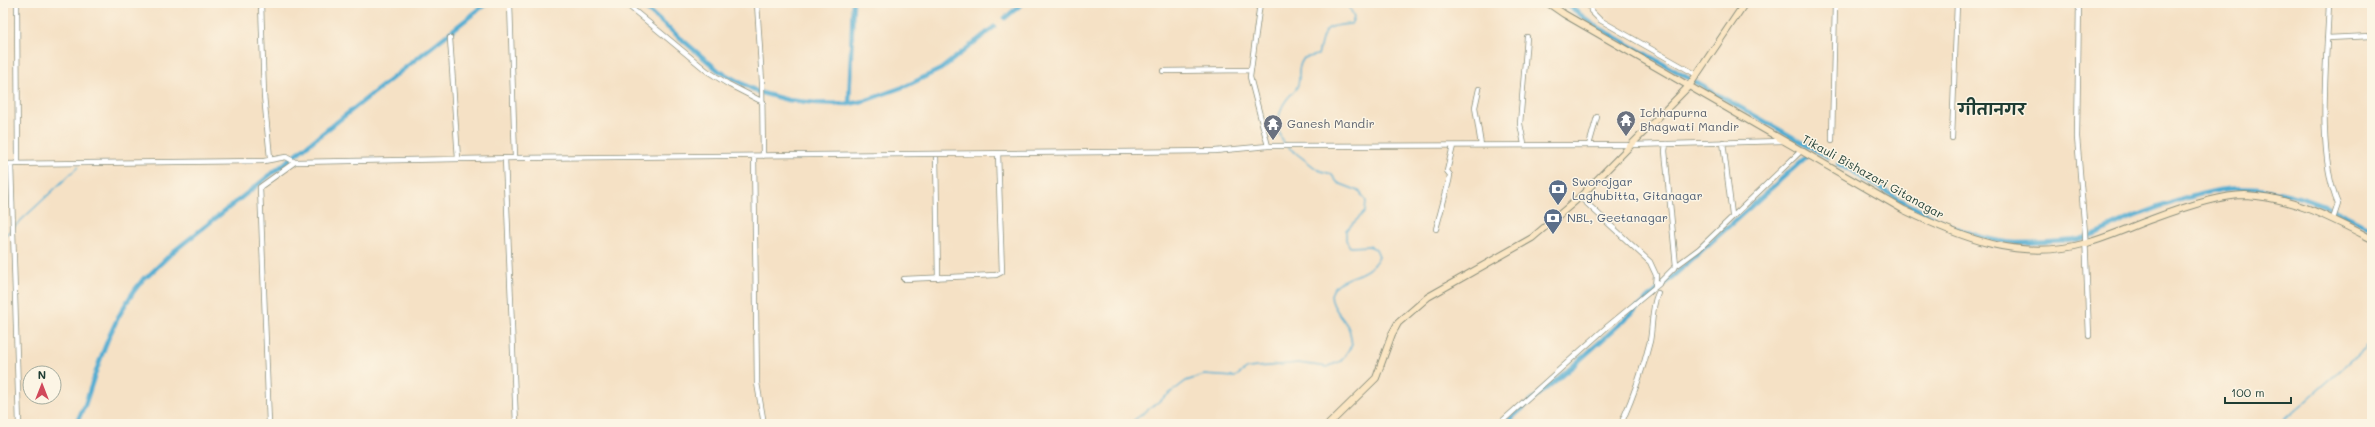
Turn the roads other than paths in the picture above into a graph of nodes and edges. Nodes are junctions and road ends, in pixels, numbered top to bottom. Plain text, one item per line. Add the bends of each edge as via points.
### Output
1 (17, 3) edge
2 (261, 3) edge
3 (510, 3) edge
4 (625, 3) edge
5 (757, 3) edge
6 (1260, 3) edge
7 (1548, 3) edge
8 (1590, 3) edge
9 (1745, 3) edge
10 (1835, 3) edge
11 (1957, 3) edge
12 (2079, 3) edge
13 (2328, 3) edge
14 (2372, 36) edge
15 (1527, 37) dead end
16 (450, 38) dead end
17 (2328, 38) junction
18 (1250, 70) junction
19 (1163, 71) dead end
20 (1696, 76) junction
21 (1690, 85) junction
22 (1479, 89) dead end
23 (763, 99) junction
24 (1596, 117) dead end
25 (1952, 138) dead end
26 (1832, 140) dead end
27 (1787, 141) junction
28 (1723, 142) junction
29 (1524, 144) junction
30 (1666, 144) junction
31 (1481, 145) junction
32 (1589, 145) junction
33 (1631, 145) junction
34 (1268, 146) junction
35 (1453, 146) junction
36 (1802, 150) junction
37 (998, 153) junction
38 (936, 155) junction
39 (754, 156) junction
40 (763, 156) junction
41 (270, 158) junction
42 (505, 158) junction
43 (515, 158) junction
44 (458, 159) junction
45 (294, 161) junction
46 (3, 164) edge
47 (11, 164) junction
48 (18, 164) junction
49 (1580, 197) junction
50 (1732, 215) junction
51 (2334, 216) junction
52 (1436, 229) dead end
53 (2372, 239) edge
54 (2086, 243) junction
55 (1676, 266) junction
56 (938, 278) junction
57 (904, 279) dead end
58 (1659, 284) junction
59 (1658, 292) dead end
60 (2089, 336) dead end
61 (19, 424) edge
62 (269, 424) edge
63 (516, 424) edge
64 (764, 424) edge
65 (771, 424) edge
66 (804, 424) edge
67 (1329, 424) edge
68 (1499, 424) edge
69 (1621, 424) edge

1 - 48 street
2 - 41 street via 264,95
3 - 43 street
4 - 23 street via 707,71 728,84
5 - 23 street
6 - 18 street
7 - 21 street, Tikauli Bishazari Gitanagar
8 - 20 street via 1591,11 1600,20
9 - 20 street
10 - 26 street
11 - 25 street
12 - 54 street via 2077,137
13 - 17 street
14 - 17 street
15 - 29 street via 1520,124
16 - 44 street
17 - 51 street via 2325,133 2332,190 2338,204
18 - 19 street
18 - 34 street via 1251,84
20 - 21 street
21 - 27 street, Tikauli Bishazari Gitanagar
21 - 33 street
22 - 31 street via 1475,107
23 - 40 street
24 - 32 street
27 - 28 street
27 - 36 street, Tikauli Bishazari Gitanagar
28 - 30 street
28 - 50 street
29 - 31 street
29 - 32 street
30 - 33 street
30 - 55 street
31 - 35 street
32 - 33 street
33 - 49 street
34 - 35 street
34 - 37 street via 1215,151
35 - 52 street via 1447,171 1450,175 1449,181
36 - 50 street via 1771,182
36 - 54 street, Tikauli Bishazari Gitanagar via 1904,210 1977,242 2002,247 2046,249
37 - 38 street
37 - 56 street via 1002,272 996,275
38 - 40 street
38 - 56 street
39 - 40 street
39 - 43 street
39 - 64 street via 757,383
41 - 45 street via 286,157
41 - 48 street via 256,161
42 - 43 street
42 - 44 street
42 - 63 street
44 - 45 street
45 - 62 street via 260,187
46 - 47 street
47 - 48 street
47 - 61 street
49 - 58 street via 1650,262 1656,275 1655,287
49 - 67 street via 1532,238 1428,297 1398,323 1376,378
50 - 55 street via 1699,249
51 - 53 street, Tikauli Bishazari Gitanagar
51 - 54 street, Tikauli Bishazari Gitanagar via 2278,198 2243,195 2188,206
54 - 60 street
55 - 58 street
56 - 57 street
58 - 68 street
59 - 69 street via 1654,300 1650,340 1643,366
65 - 66 street

